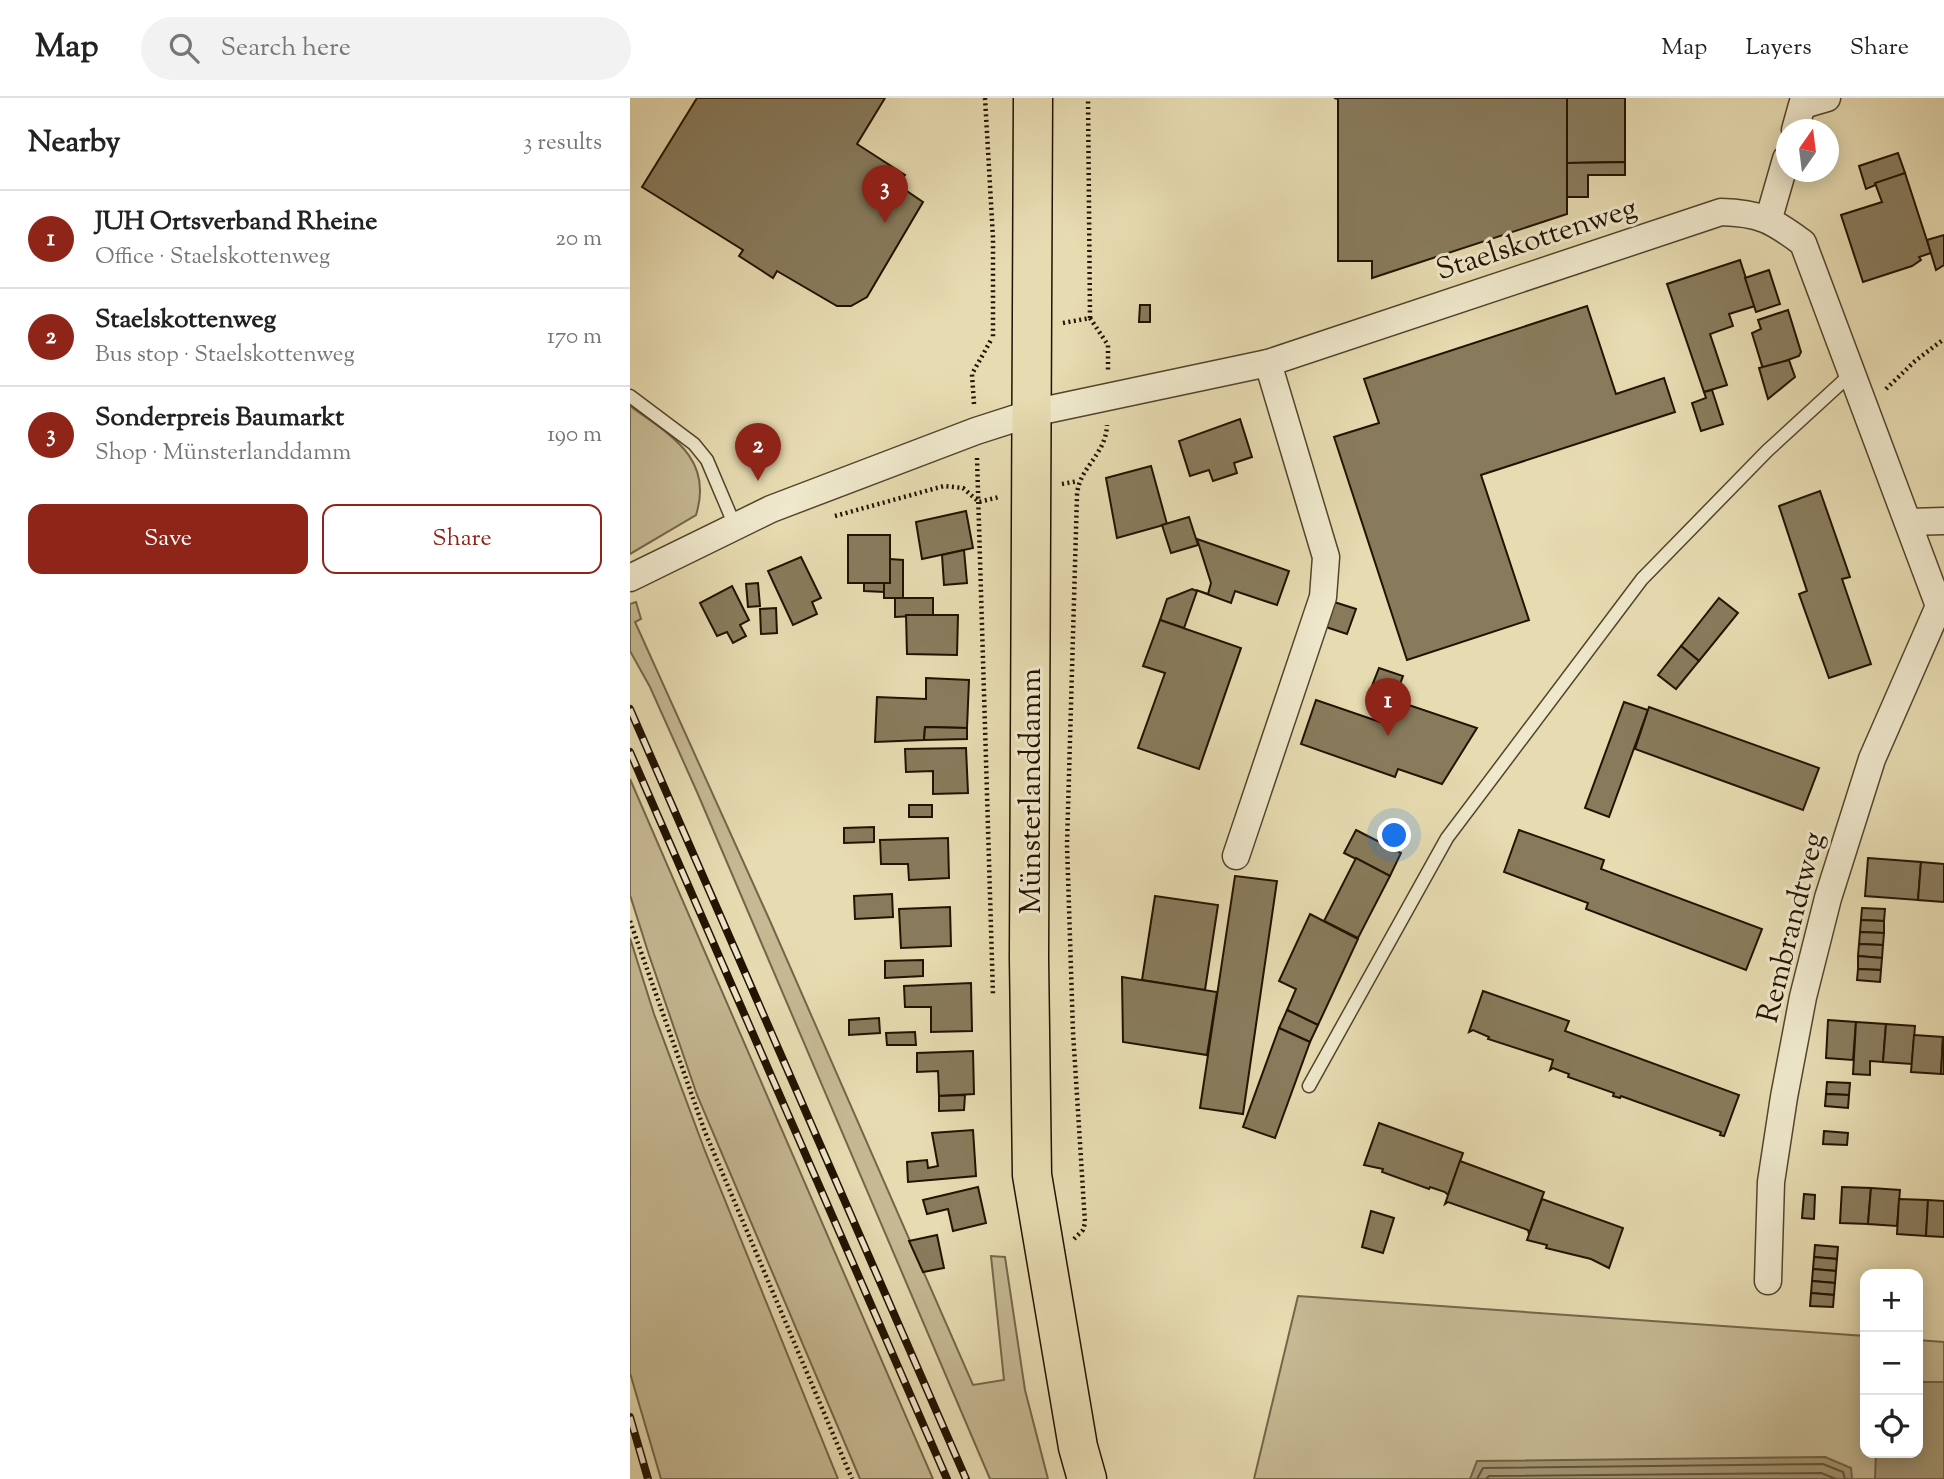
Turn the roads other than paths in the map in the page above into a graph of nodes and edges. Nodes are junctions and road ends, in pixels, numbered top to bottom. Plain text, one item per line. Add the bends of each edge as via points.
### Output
1 (1033, 98) edge
2 (1780, 182) edge
3 (1769, 218) junction
4 (1268, 363) junction
5 (1852, 373) junction
6 (630, 396) edge
7 (1032, 413) junction
8 (1944, 521) edge
9 (1908, 522) junction
10 (735, 526) junction
11 (630, 578) edge
12 (1236, 856) dead end
13 (1309, 1086) dead end
14 (1768, 1281) dead end
15 (1087, 1479) edge

1 - 7 main road, Münsterlanddamm
2 - 3 street
3 - 4 street, Staelskottenweg via 1721,212
3 - 5 street via 1803,243
4 - 7 street, Staelskottenweg
4 - 12 street via 1326,557 1323,597
5 - 9 street
5 - 13 lane via 1767,451 1642,579 1447,838
6 - 10 lane via 695,444 708,460
7 - 10 street, Staelskottenweg via 845,480
7 - 15 main road, Münsterlanddamm via 1032,1175
8 - 9 street
9 - 14 street, Rembrandtweg via 1939,606 1872,759 1828,898 1784,1097 1772,1182
10 - 11 street, Staelskottenweg

